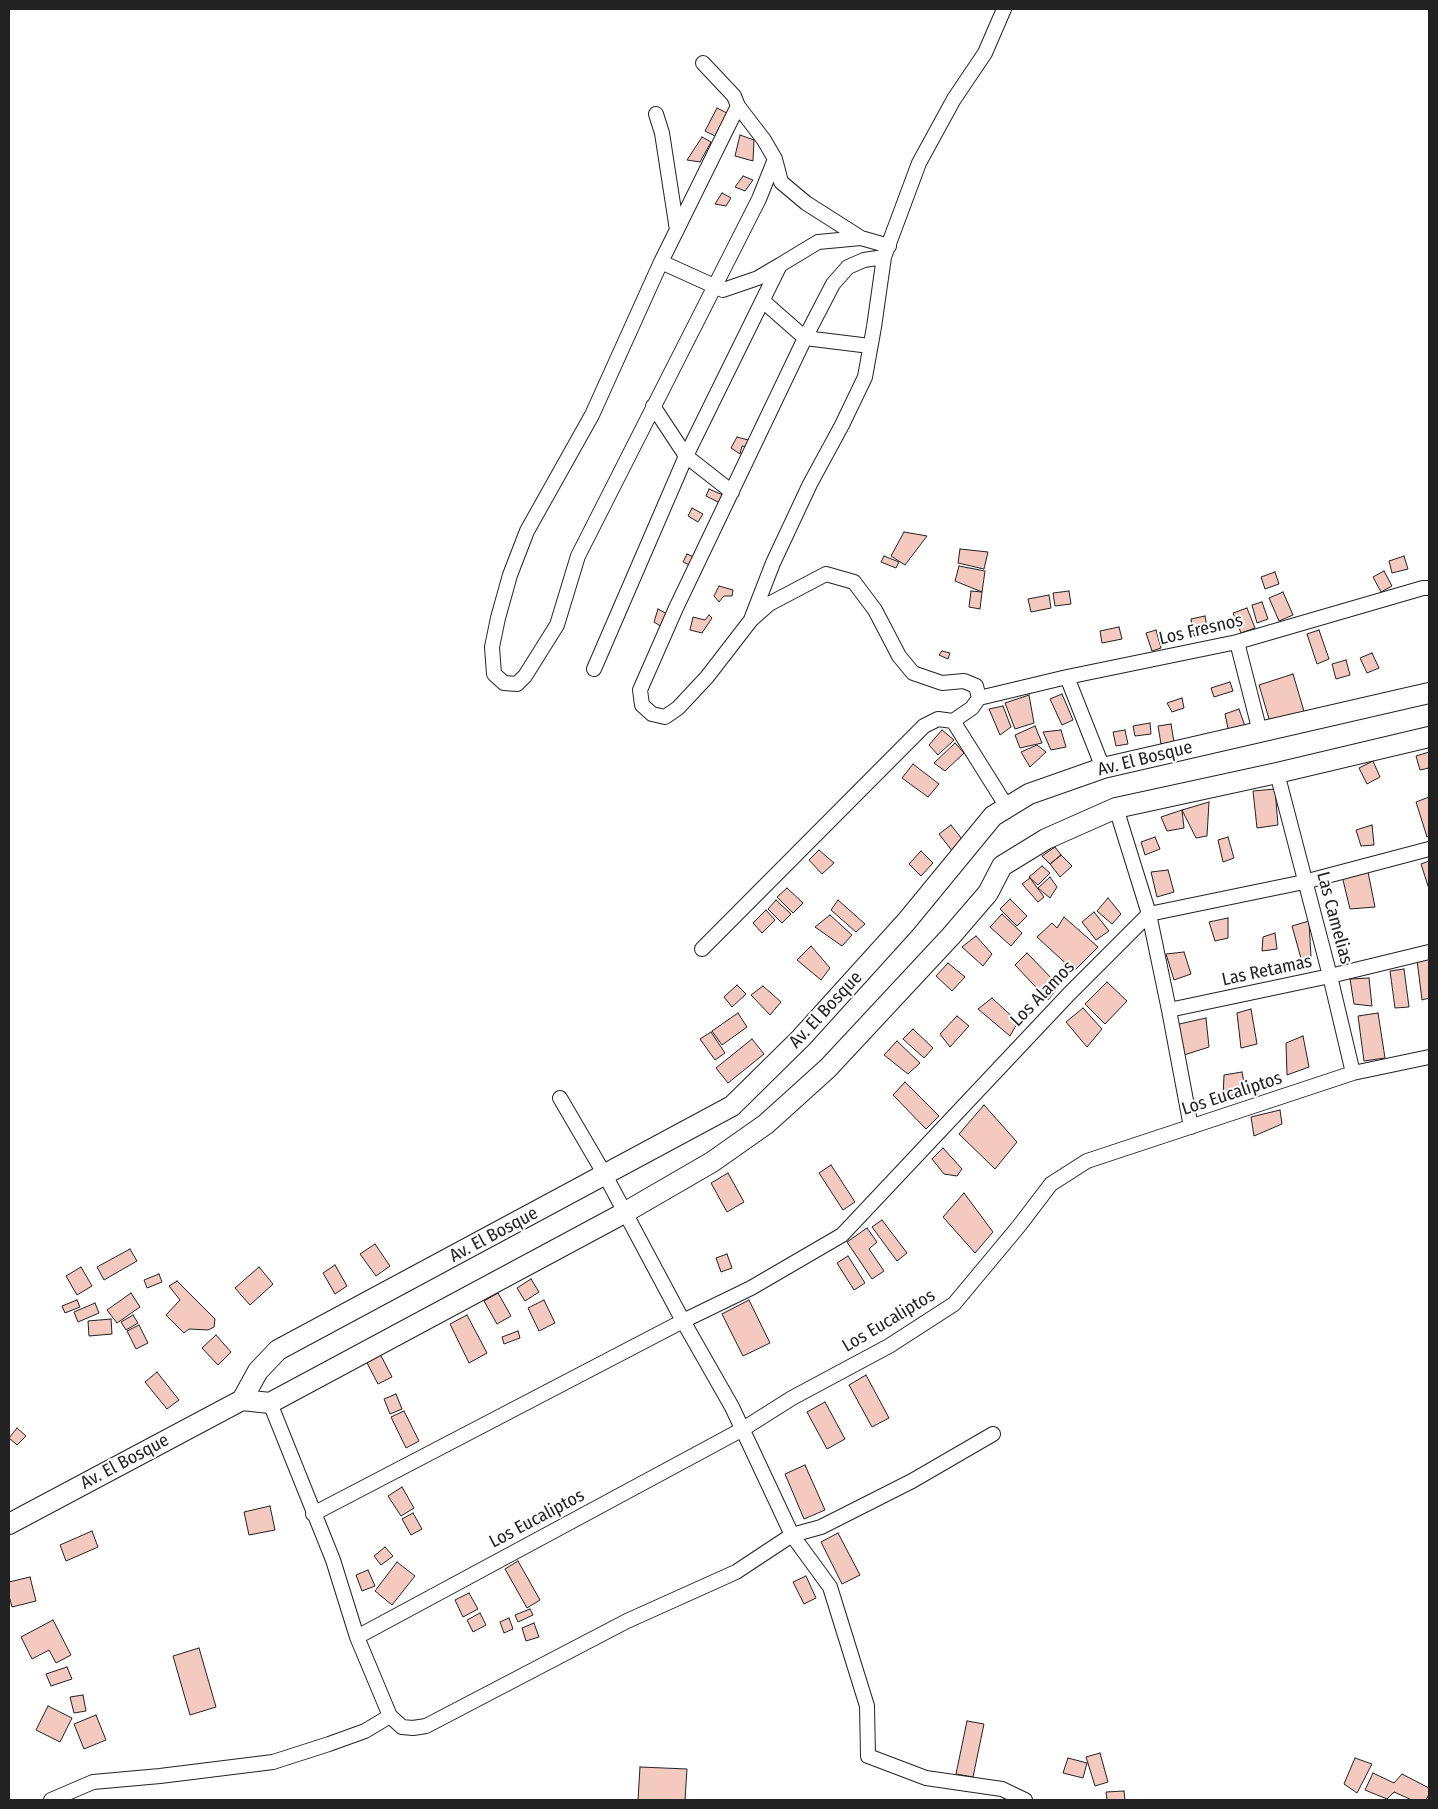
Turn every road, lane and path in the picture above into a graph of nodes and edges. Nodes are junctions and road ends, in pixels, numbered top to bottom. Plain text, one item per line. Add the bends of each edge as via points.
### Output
1 (1004, 9) edge
2 (703, 63) dead end
3 (738, 106) junction
4 (656, 114) dead end
5 (775, 159) junction
6 (676, 230) junction
7 (861, 238) junction
8 (886, 252) junction
9 (661, 262) junction
10 (780, 265) junction
11 (714, 287) junction
12 (763, 301) junction
13 (805, 338) junction
14 (870, 346) junction
15 (653, 406) junction
16 (686, 456) junction
17 (732, 492) junction
18 (1429, 588) edge
19 (751, 620) junction
20 (1237, 642) junction
21 (594, 669) dead end
22 (1067, 677) junction
23 (1429, 693) edge
24 (979, 698) junction
25 (953, 721) junction
26 (1260, 732) junction
27 (1429, 737) edge
28 (1103, 768) junction
29 (1277, 773) junction
30 (1007, 807) junction
31 (1116, 808) junction
32 (1429, 849) edge
33 (1304, 882) junction
34 (1149, 914) junction
35 (702, 949) dead end
36 (1429, 952) edge
37 (1330, 976) junction
38 (1170, 1010) junction
39 (1429, 1057) edge
40 (1353, 1074) junction
41 (560, 1098) dead end
42 (1191, 1127) junction
43 (605, 1175) junction
44 (624, 1213) junction
45 (683, 1321) junction
46 (242, 1400) junction
47 (270, 1403) junction
48 (743, 1430) junction
49 (993, 1434) dead end
50 (313, 1514) junction
51 (9, 1524) edge
52 (792, 1535) junction
53 (357, 1637) junction
54 (390, 1716) junction
55 (51, 1800) edge
56 (1025, 1800) edge

1 - 8 street via 985,53 954,99 919,163
2 - 3 street via 734,96
3 - 5 street
3 - 6 street
4 - 6 street via 662,133
5 - 7 street via 781,182 806,203
5 - 11 street via 759,200
6 - 9 street
7 - 8 street
7 - 10 street via 818,242
8 - 13 street via 848,267 833,284
8 - 14 street
9 - 11 street
9 - 15 street via 592,415 527,531 498,618 492,647 494,674 504,683 517,684 525,676 557,625 578,556
10 - 11 street via 738,285 723,290
10 - 12 street
11 - 15 street
12 - 13 street
12 - 16 street
13 - 14 street
13 - 17 street
14 - 19 street via 865,378 810,484 773,563
15 - 16 street
16 - 17 street
16 - 21 street
17 - 19 street via 640,690 642,705 652,714 665,717 678,708 707,677
18 - 20 street, Los Fresnos
19 - 24 street via 769,604 826,574 854,582 913,673 942,683 964,681 976,686
20 - 22 street, Los Fresnos
20 - 26 street
22 - 24 street, Los Fresnos
22 - 28 street
23 - 26 street, Av. El Bosque
24 - 25 street via 972,708
25 - 30 street
25 - 35 street via 938,719 924,726
26 - 28 street, Av. El Bosque
27 - 29 street
28 - 30 street, Av. El Bosque via 1029,794
29 - 31 street
29 - 33 street, Las Camelias
30 - 43 street, Av. El Bosque via 993,816 906,922 801,1038 732,1106
31 - 34 street
31 - 44 street via 1046,838 1002,866 988,893 951,936 828,1068 766,1124 712,1162
32 - 33 street
33 - 34 street
33 - 37 street, Las Camelias
34 - 38 street
34 - 45 street, Los Alamos via 1069,994 842,1235 751,1288
36 - 37 street, Las Retamas
37 - 38 street, Las Retamas
37 - 40 street, Las Camelias
38 - 42 street
39 - 40 street, Los Eucaliptos
40 - 42 street, Los Eucaliptos
41 - 43 street
42 - 48 street, Los Eucaliptos via 1087,1161 1052,1184 954,1304 889,1346 792,1398
43 - 44 street
43 - 46 street, Av. El Bosque via 278,1350 258,1371
44 - 45 street
44 - 47 street
45 - 48 street
45 - 50 street, Los Alamos
46 - 47 street
46 - 51 street, Av. El Bosque
47 - 50 street
48 - 52 street
48 - 53 street, Los Eucaliptos
49 - 52 street via 912,1481 821,1527
50 - 53 street via 333,1560
52 - 54 street via 736,1572 627,1621 426,1726 402,1726
52 - 56 street via 830,1587 867,1706 868,1756 926,1778 1002,1788
53 - 54 street
54 - 55 street via 365,1730 273,1762 93,1782

